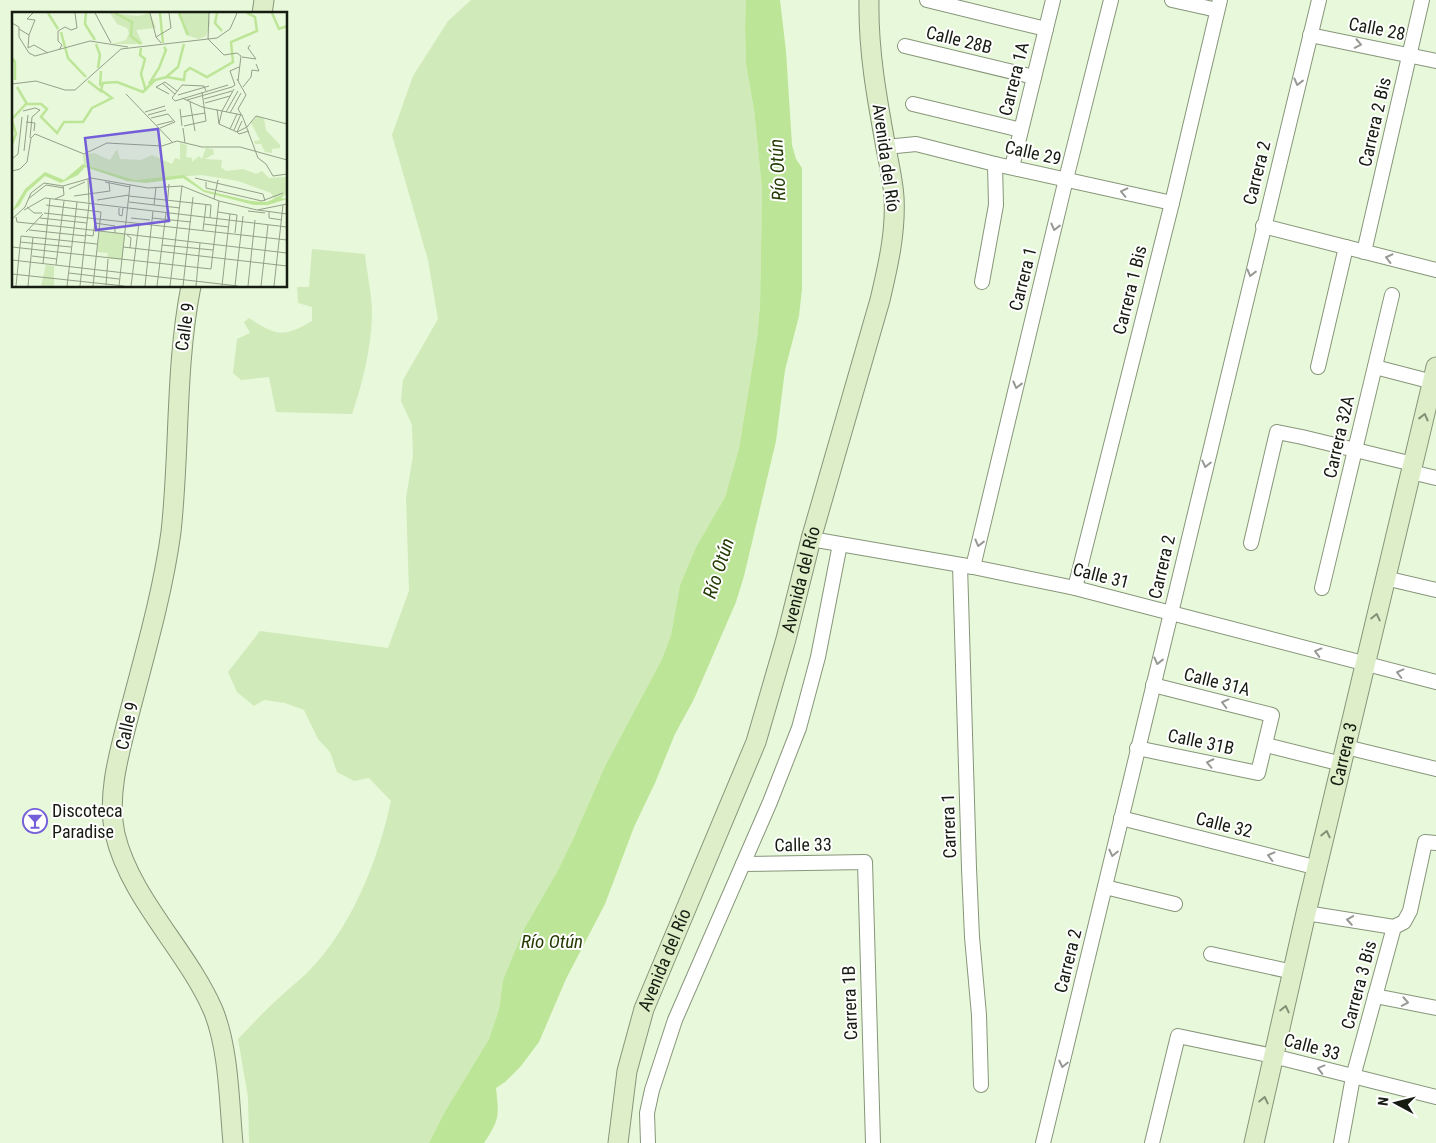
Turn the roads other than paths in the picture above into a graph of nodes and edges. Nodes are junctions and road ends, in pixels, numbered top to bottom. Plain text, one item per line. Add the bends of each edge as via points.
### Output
1 (869, 0) edge
2 (927, 0) edge
3 (1053, 0) edge
4 (1111, 0) edge
5 (1172, 0) edge
6 (1319, 0) edge
7 (1422, 0) edge
8 (1218, 5) edge
9 (1046, 29) junction
10 (1310, 35) junction
11 (905, 46) dead end
12 (1409, 54) junction
13 (1436, 61) edge
14 (1034, 77) junction
15 (913, 104) dead end
16 (1021, 130) junction
17 (886, 147) junction
18 (995, 164) junction
19 (1012, 167) junction
20 (1066, 179) junction
21 (1172, 203) junction
22 (1263, 226) junction
23 (1346, 247) junction
24 (1364, 252) junction
25 (1436, 270) edge
26 (982, 282) dead end
27 (191, 288) edge
28 (1392, 295) dead end
29 (1318, 367) dead end
30 (1375, 367) junction
31 (1434, 374) edge
32 (1355, 450) junction
33 (1412, 468) junction
34 (1436, 478) edge
35 (811, 539) junction
36 (1252, 543) dead end
37 (840, 544) junction
38 (966, 566) junction
39 (1386, 578) junction
40 (1075, 588) junction
41 (1322, 588) dead end
42 (1436, 590) edge
43 (1170, 613) junction
44 (1365, 664) junction
45 (1436, 682) edge
46 (1153, 685) junction
47 (1266, 745) junction
48 (1137, 748) junction
49 (1344, 755) junction
50 (1436, 769) edge
51 (1121, 818) junction
52 (1430, 843) edge
53 (865, 862) joint
54 (743, 864) junction
55 (1318, 868) junction
56 (1105, 887) junction
57 (1175, 904) dead end
58 (1306, 914) junction
59 (1394, 927) junction
60 (1211, 954) dead end
61 (1293, 972) junction
62 (1375, 996) junction
63 (1436, 1008) edge
64 (1273, 1056) junction
65 (1353, 1077) junction
66 (981, 1085) dead end
67 (1436, 1097) edge
68 (233, 1143) edge
69 (618, 1143) edge
70 (648, 1143) edge
71 (873, 1143) edge
72 (1043, 1143) edge
73 (1152, 1143) edge
74 (1254, 1143) edge
75 (1341, 1143) edge

1 - 17 main road, Avenida del Río via 872,60
2 - 9 street, Calle 28B
3 - 9 street, Carrera 1A
4 - 20 street, Carrera 1
5 - 8 street
6 - 10 street, Carrera 2
7 - 12 street, Carrera 2 Bis
8 - 21 street, Carrera 1 Bis
9 - 14 street, Carrera 1A
10 -> 12 street, Calle 28
10 -> 22 street, Carrera 2
11 - 14 street, Calle 28B
12 - 13 street, Calle 28
12 - 24 street, Carrera 2 Bis
14 - 16 street, Carrera 1A
15 - 16 street
16 - 19 street, Carrera 1A
17 - 18 street, Calle 29 via 916,144
17 - 35 main road, Avenida del Río via 894,196 890,259
18 - 19 street, Calle 29
18 - 26 street via 996,205
19 - 20 street, Calle 29
21 -> 20 street, Calle 29
20 -> 38 street, Carrera 1
21 - 40 street, Carrera 1 Bis
22 - 23 street
22 -> 43 street, Carrera 2
23 - 24 street
23 - 29 street
25 -> 24 street
27 - 68 main road, Calle 9 via 179,369 170,532 160,589 116,774 112,814 122,856 136,885 193,973 213,1011 225,1061
28 - 30 street, Carrera 32A
30 - 31 street
30 - 32 street, Carrera 32A
33 -> 31 main road, Carrera 3
32 - 33 street
32 - 36 street via 1277,432
32 - 41 street, Carrera 32A
33 - 34 street
33 - 39 main road, Carrera 3
35 - 37 street, Calle 31
35 - 69 main road, Avenida del Río via 756,742 644,1009 627,1071
37 - 38 street, Calle 31
37 - 54 street via 818,657 798,728
38 - 40 street, Calle 31
38 - 66 street, Carrera 1 via 969,868
39 - 42 street
44 -> 39 main road, Carrera 3
40 - 43 street, Calle 31
44 -> 43 street, Calle 31
43 -> 46 street, Carrera 2
45 -> 44 street, Calle 31
44 - 49 main road, Carrera 3
47 -> 46 street, Calle 31A via 1272,715
46 - 48 street, Carrera 2
47 -> 48 street, Calle 31B via 1258,773
47 - 49 street
48 - 51 street, Carrera 2
49 - 50 street
55 -> 49 main road, Carrera 3
55 -> 51 street, Calle 32
51 -> 56 street, Carrera 2
52 - 59 street, Carrera 3 Bis via 1410,911 1404,922
53 - 54 street, Calle 33
53 - 71 street, Carrera 1B
54 - 70 street via 672,1029 652,1090
55 - 58 main road, Carrera 3
56 - 57 street
56 -> 72 street, Carrera 2
59 -> 58 street
58 - 61 main road, Carrera 3
59 - 62 street, Carrera 3 Bis
60 - 61 street
64 -> 61 main road, Carrera 3
62 -> 63 street
62 - 65 street, Carrera 3 Bis
65 -> 64 street, Calle 33
64 - 73 street, Calle 33 via 1178,1036
74 -> 64 main road, Carrera 3
65 - 67 street, Calle 33
65 - 75 street, Carrera 3 Bis

